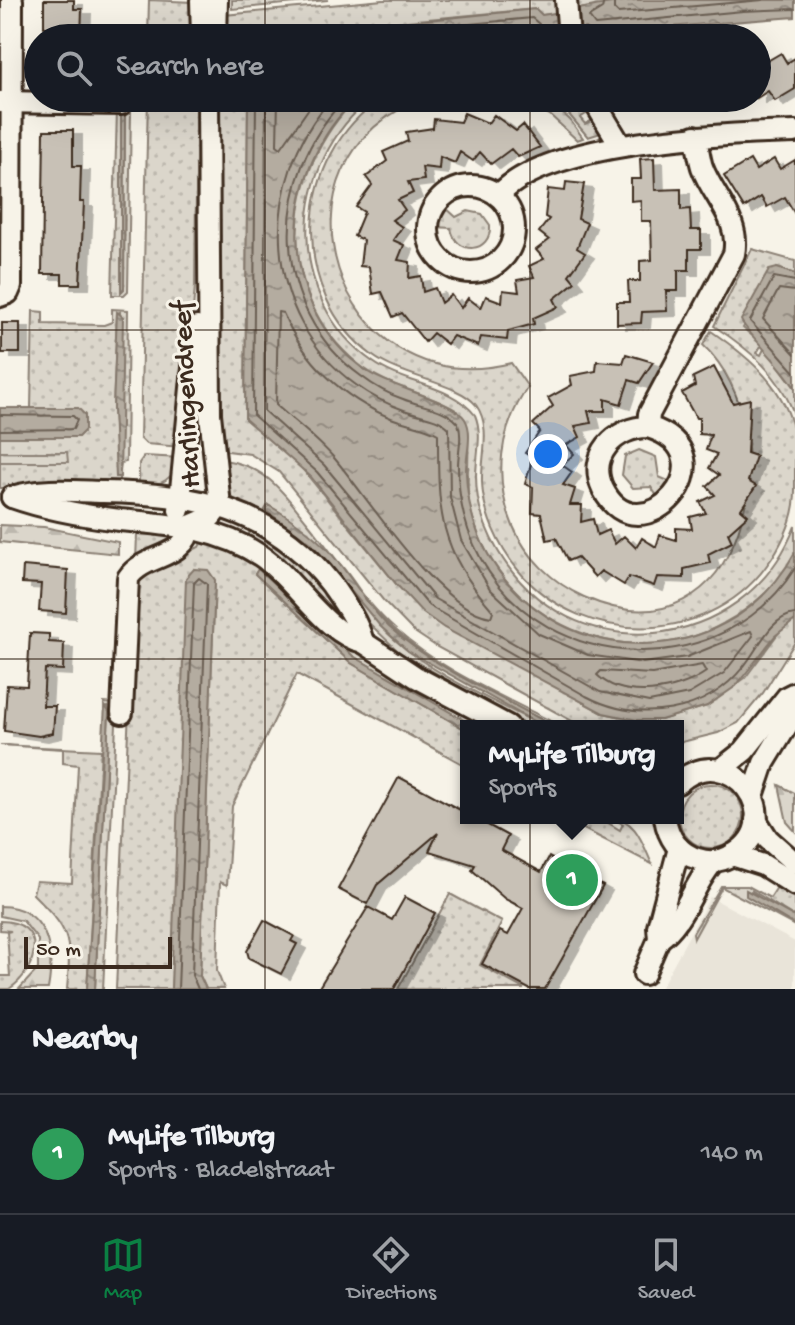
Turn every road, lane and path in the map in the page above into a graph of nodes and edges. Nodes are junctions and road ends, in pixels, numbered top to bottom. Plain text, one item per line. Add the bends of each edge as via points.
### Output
1 (12, 0) edge
2 (201, 0) edge
3 (217, 0) edge
4 (566, 0) edge
5 (202, 24) edge
6 (216, 24) edge
7 (568, 24) edge
8 (6, 102) edge
9 (208, 112) edge
10 (600, 112) edge
11 (795, 132) edge
12 (695, 136) junction
13 (621, 146) junction
14 (499, 195) junction
15 (206, 214) junction
16 (4, 295) edge
17 (648, 427) junction
18 (6, 498) edge
19 (178, 498) junction
20 (220, 505) junction
21 (190, 526) junction
22 (363, 642) junction
23 (795, 693) edge
24 (795, 712) edge
25 (122, 713) dead end
26 (497, 720) edge
27 (720, 770) junction
28 (684, 779) edge
29 (753, 796) junction
30 (756, 820) junction
31 (667, 824) edge
32 (679, 848) junction
33 (723, 858) junction
34 (795, 863) edge
35 (795, 885) edge
36 (659, 939) junction
37 (644, 974) dead end

1 - 8 street
2 - 5 street
3 - 6 street
4 - 7 street
8 - 16 street
9 - 15 street, Harlingendreef
10 - 13 street
11 - 12 street
12 - 13 street
12 - 17 street via 703,168 734,226 734,254 649,414
13 - 14 street via 523,175
14 - 14 street via 467,186 437,202 428,234 446,264 469,273 481,271 508,252 514,222
15 - 19 street, Harlingendreef via 191,414
15 - 20 street, Harlingendreef via 210,414
17 - 17 street via 616,435 599,463 607,495 634,512 666,506 684,478 676,445
18 - 19 street via 48,491
18 - 21 street via 117,519
19 - 20 street
19 - 21 street, Harlingendreef via 179,513
20 - 21 street, Harlingendreef via 211,517
20 - 22 street via 268,525 296,546 345,603
21 - 22 street via 260,555 344,634
21 - 25 street via 181,547 128,578
22 - 26 street
23 - 27 street
24 - 29 street via 764,763
27 - 28 street via 697,771
27 - 29 street via 738,778
29 - 30 street
30 - 33 street via 748,841
30 - 34 street
31 - 32 street
32 - 33 street via 701,860
32 - 36 street
33 - 35 street via 763,865
33 - 36 street via 700,877 675,924
36 - 37 street

